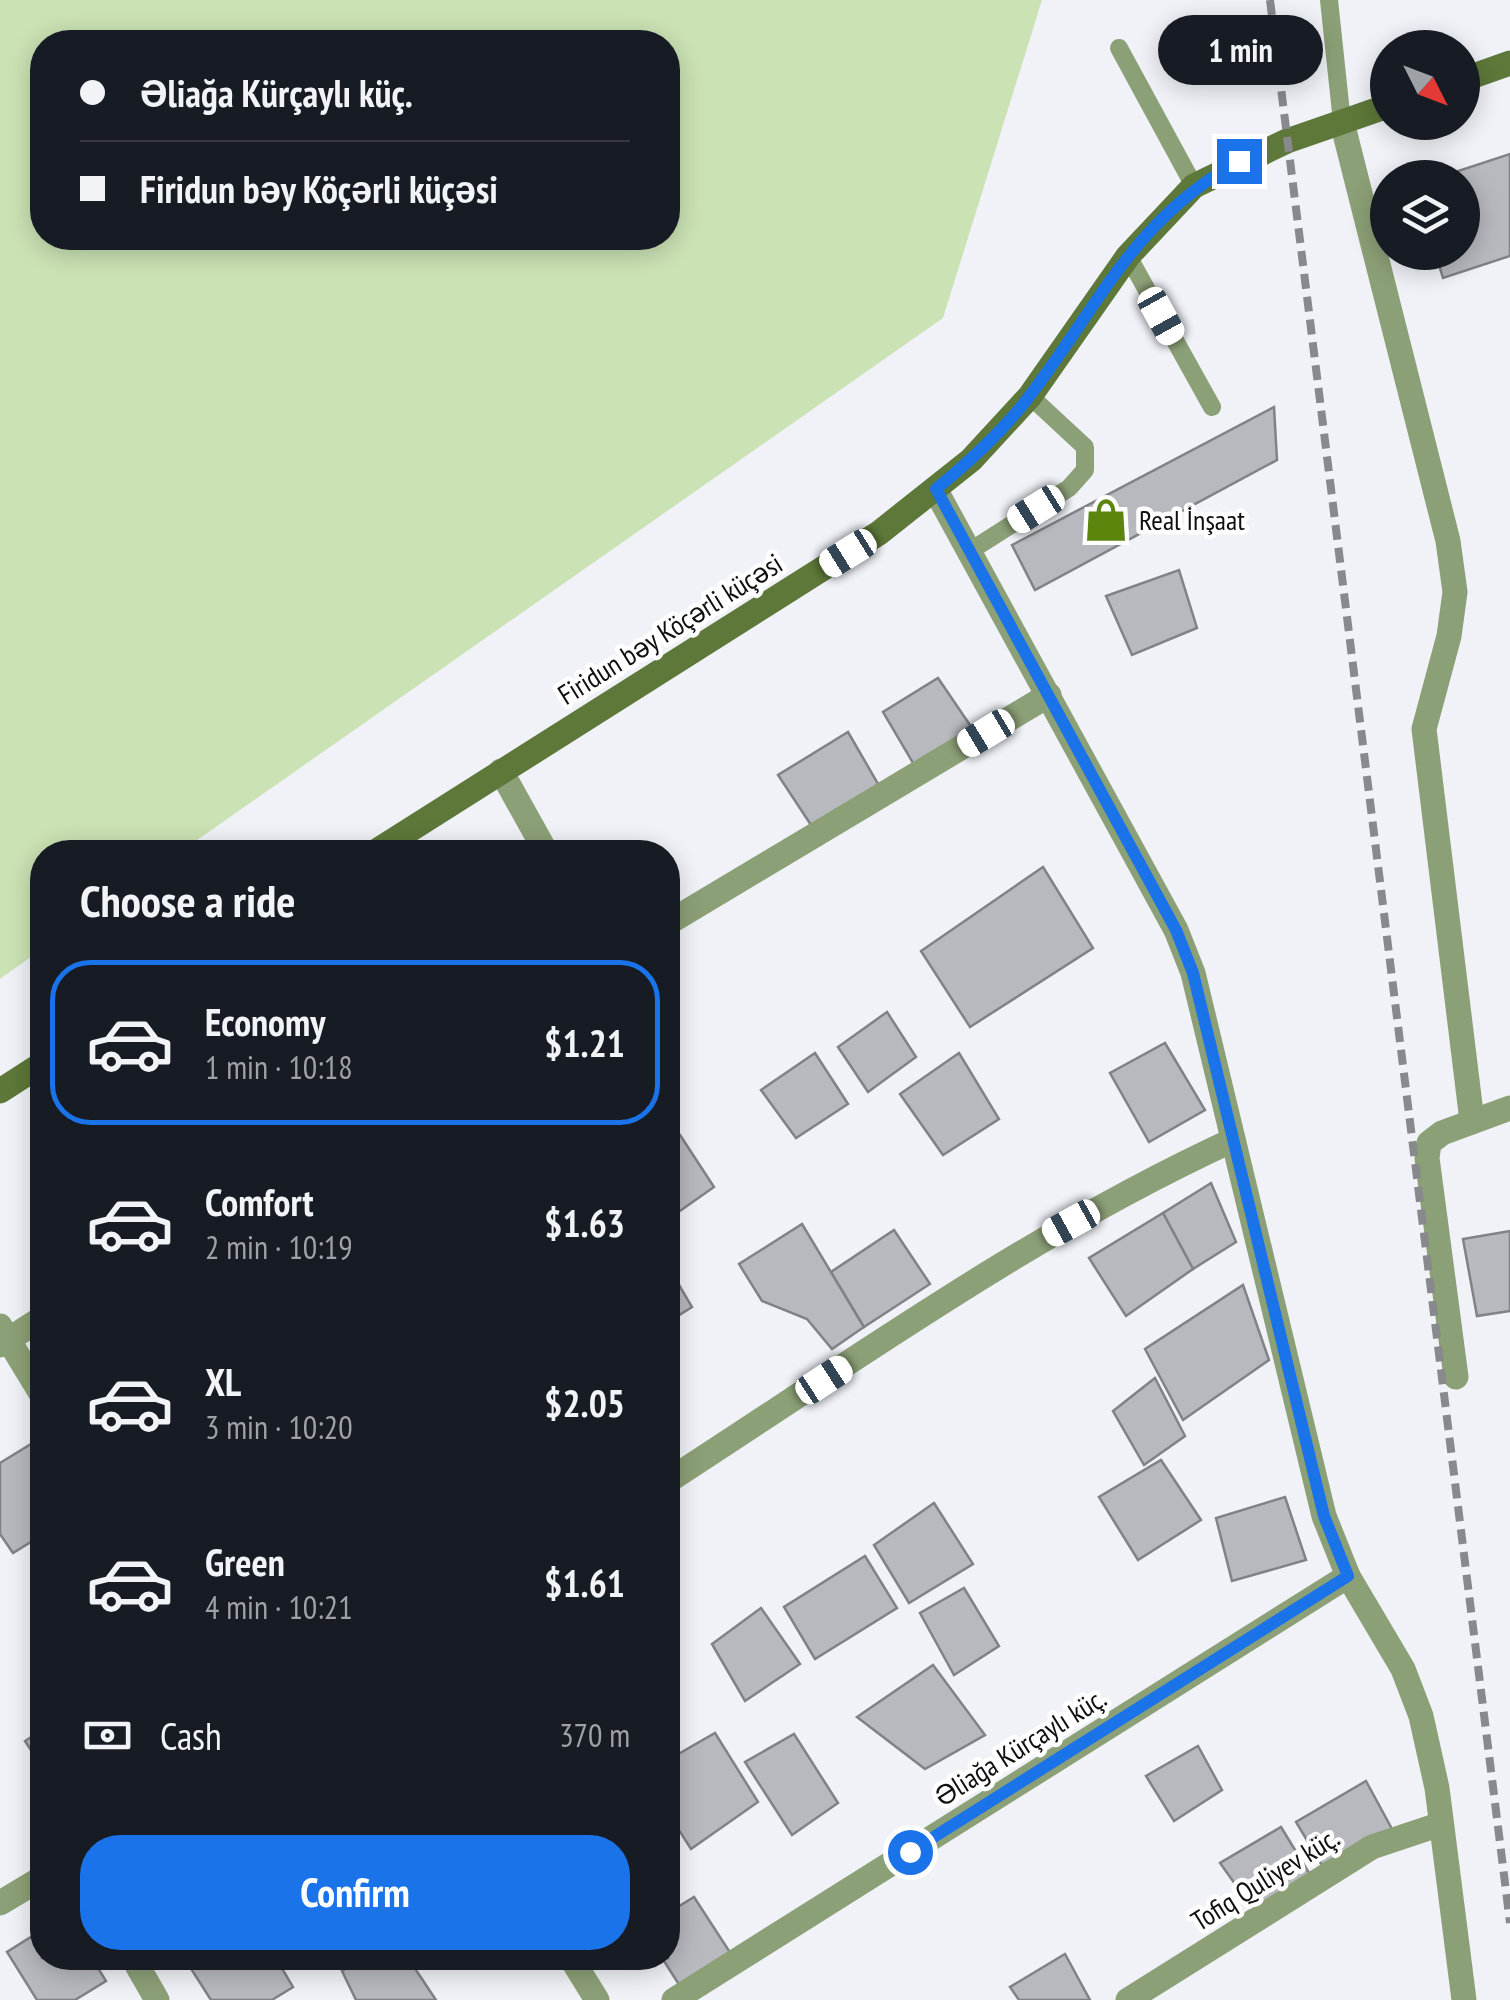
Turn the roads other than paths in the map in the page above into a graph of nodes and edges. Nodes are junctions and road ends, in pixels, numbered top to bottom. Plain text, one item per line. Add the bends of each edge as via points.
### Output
1 (1329, 0) edge
2 (1119, 48) dead end
3 (1510, 64) edge
4 (1480, 74) edge
5 (1370, 112) edge
6 (1342, 122) junction
7 (1194, 186) junction
8 (1128, 256) junction
9 (1030, 396) junction
10 (1212, 407) dead end
11 (936, 489) junction
12 (970, 551) junction
13 (1049, 695) junction
14 (501, 771) junction
15 (394, 840) edge
16 (539, 840) edge
17 (680, 916) edge
18 (30, 1072) edge
19 (0, 1091) edge
20 (1510, 1108) edge
21 (1472, 1120) junction
22 (1233, 1140) junction
23 (30, 1324) edge
24 (3, 1337) edge
25 (30, 1377) edge
26 (1456, 1378) dead end
27 (680, 1473) edge
28 (1348, 1576) junction
29 (1441, 1824) junction
30 (30, 1885) edge
31 (0, 1904) edge
32 (140, 1970) edge
33 (578, 1970) edge
34 (157, 2000) edge
35 (597, 2000) edge
36 (674, 2000) edge
37 (1128, 2000) edge
38 (1464, 2000) edge

1 - 6 lane
2 - 7 lane
3 - 4 street
5 - 6 street, Firidun bəy Köçərli küçəsi
6 - 7 street, Firidun bəy Köçərli küçəsi via 1239,161
6 - 21 street via 1455,592 1424,729
7 - 8 street, Firidun bəy Köçərli küçəsi
8 - 9 street, Firidun bəy Köçərli küçəsi
8 - 10 lane
9 - 11 street, Firidun bəy Köçərli küçəsi
9 - 12 lane via 1085,447 1086,470 1069,488
11 - 12 street
11 - 14 street, Firidun bəy Köçərli küçəsi via 879,533
12 - 13 street
13 - 17 street
13 - 22 street via 1176,930 1207,1018
14 - 15 street, Firidun bəy Köçərli küçəsi
14 - 16 street
18 - 19 street
20 - 21 street
21 - 26 street via 1430,1143 1426,1158
22 - 27 street via 1042,1240
22 - 28 street via 1324,1516
23 - 24 street
24 - 25 street
28 - 29 street via 1403,1669 1421,1716
28 - 36 street, Əliağa Kürçaylı küç.
29 - 37 street, Tofiq Quliyev küç. via 1372,1846
29 - 38 street
30 - 31 street
32 - 34 street
33 - 35 street

